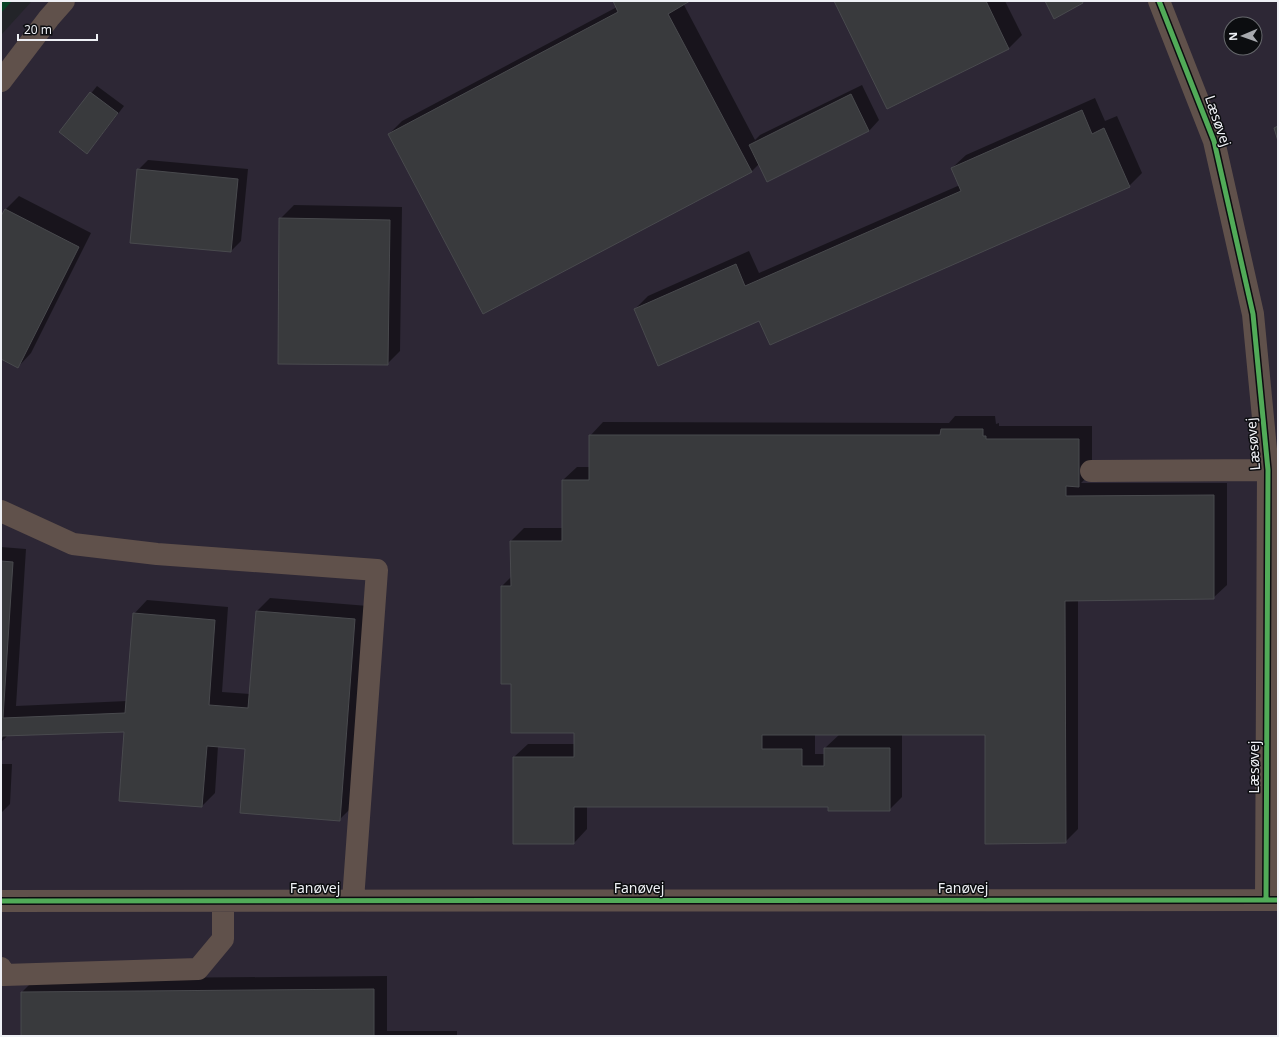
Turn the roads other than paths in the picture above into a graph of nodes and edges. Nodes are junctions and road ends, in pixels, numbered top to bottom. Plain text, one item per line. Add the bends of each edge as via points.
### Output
1 (64, 1) edge
2 (1160, 1) edge
3 (1, 81) edge
4 (1268, 470) junction
5 (1091, 471) dead end
6 (1, 511) edge
7 (353, 900) junction
8 (1272, 900) edge
9 (1, 901) edge
10 (223, 901) junction
11 (1, 968) edge

1 - 3 street
2 - 4 street, Læsøvej via 1215,148 1253,314
4 - 5 street
4 - 8 street, Læsøvej
6 - 7 street via 73,544 157,554 377,570
7 - 8 street, Fanøvej
7 - 10 street, Fanøvej
9 - 10 street, Fanøvej
10 - 11 street via 223,939 198,969 4,975

